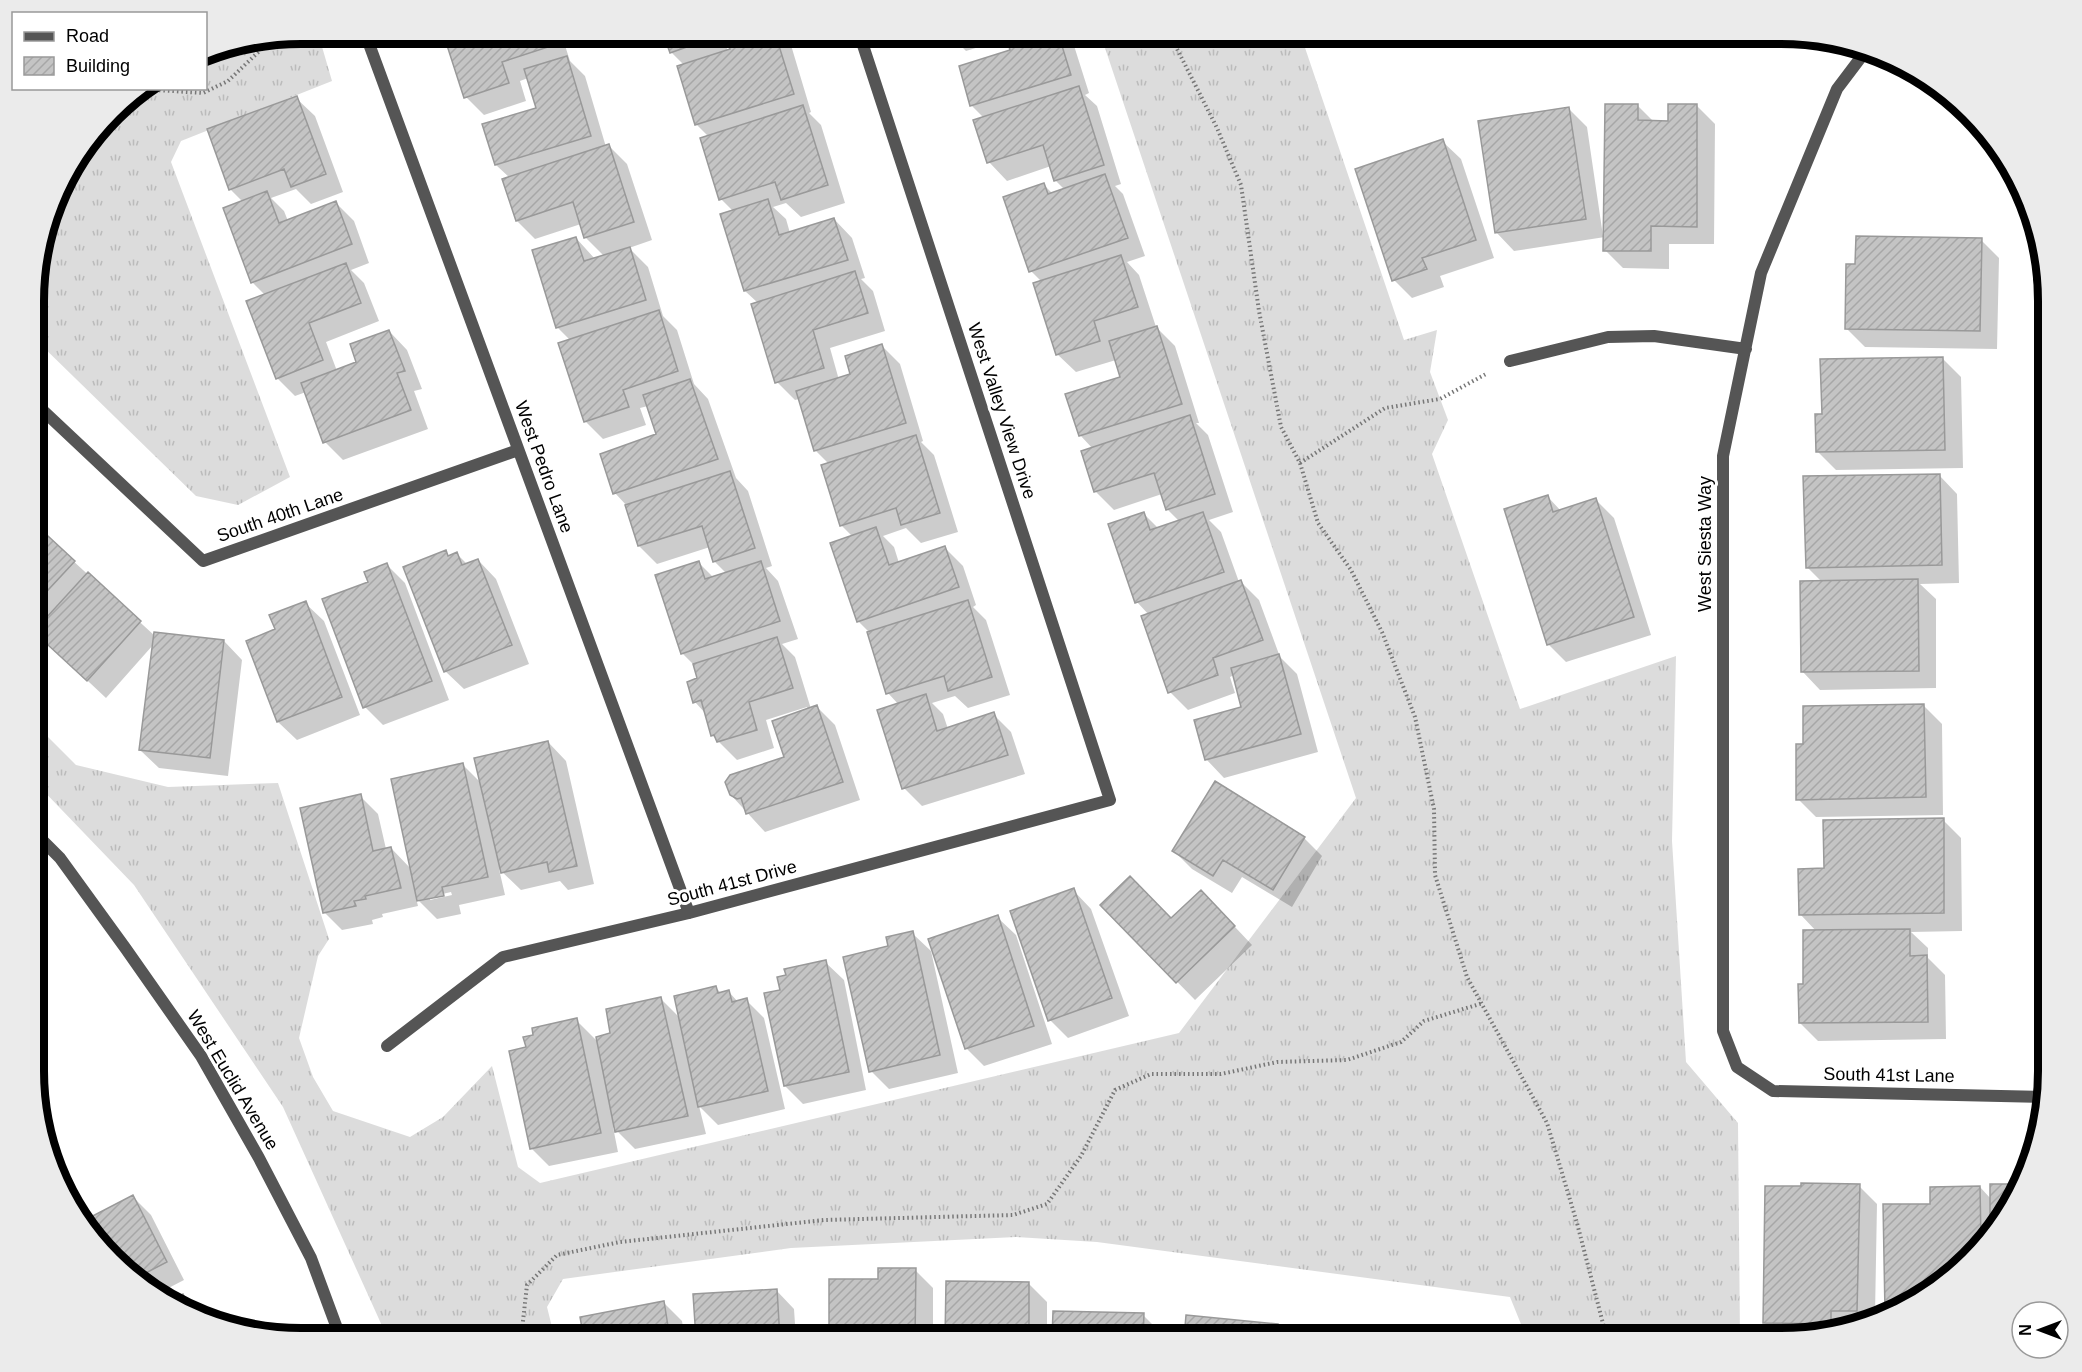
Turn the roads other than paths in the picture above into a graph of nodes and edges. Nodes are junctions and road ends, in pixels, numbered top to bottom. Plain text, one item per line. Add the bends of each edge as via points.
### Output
1 (369, 44) edge
2 (863, 44) edge
3 (1862, 56) edge
4 (1746, 349) junction
5 (1510, 362) road end
6 (44, 411) edge
7 (519, 450) junction
8 (1110, 800) joint
9 (44, 841) edge
10 (689, 913) junction
11 (387, 1046) dead end
12 (1737, 1067) joint
13 (2037, 1097) edge
14 (337, 1328) edge

1 - 7 street, West Pedro Lane
2 - 8 street, West Valley View Drive
3 - 4 street, West Siesta Way via 1837,89 1761,273
4 - 5 street via 1654,336 1608,337
4 - 12 street, West Siesta Way via 1724,456 1724,1031
6 - 7 street, South 40th Lane via 203,561
7 - 10 street, West Pedro Lane
8 - 10 street, South 41st Drive
9 - 14 street, West Euclid Avenue via 60,858 201,1056 311,1258
10 - 11 street, South 41st Drive via 503,957
12 - 13 street, South 41st Lane via 1773,1091

